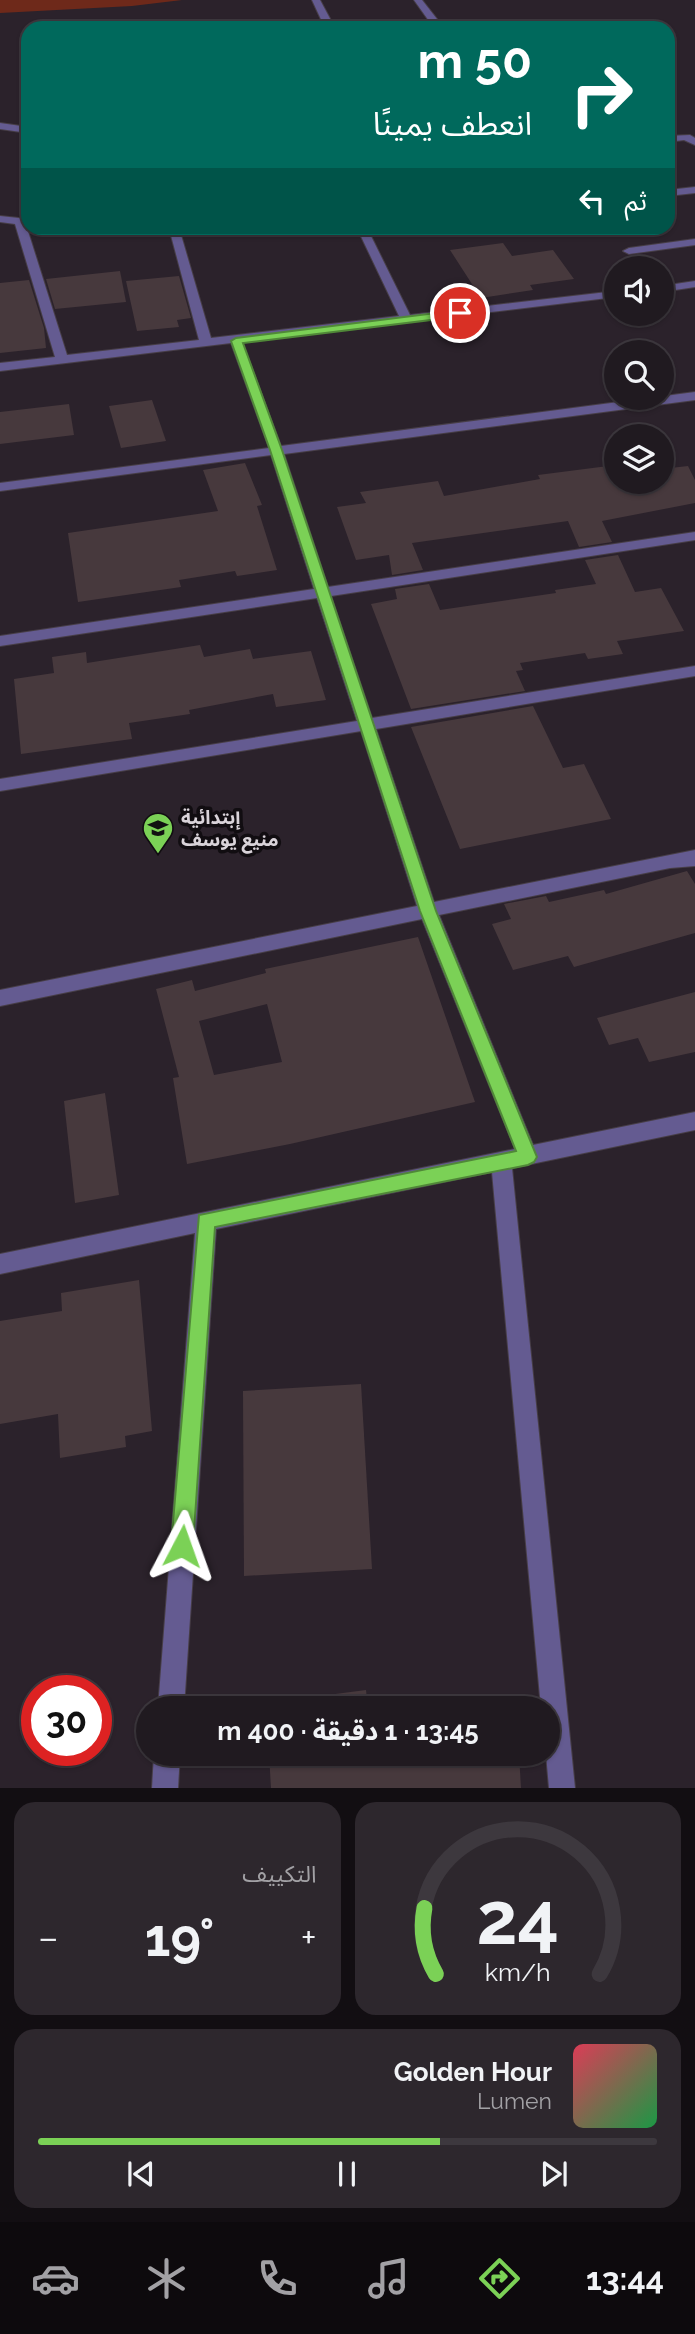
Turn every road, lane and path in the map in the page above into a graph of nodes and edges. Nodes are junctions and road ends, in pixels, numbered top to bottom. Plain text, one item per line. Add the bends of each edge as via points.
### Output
1 (316, 0) edge
2 (418, 0) edge
3 (326, 21) edge
4 (434, 21) edge
5 (0, 126) edge
6 (21, 129) edge
7 (675, 131) edge
8 (691, 139) edge
9 (695, 190) edge
10 (675, 191) edge
11 (0, 219) edge
12 (21, 222) edge
13 (28, 235) edge
14 (176, 235) edge
15 (365, 235) edge
16 (695, 242) edge
17 (629, 251) dead end
18 (695, 284) edge
19 (674, 287) edge
20 (604, 295) edge
21 (407, 320) junction
22 (236, 341) junction
23 (206, 342) junction
24 (62, 360) junction
25 (0, 367) edge
26 (695, 396) edge
27 (276, 450) junction
28 (0, 487) edge
29 (695, 536) edge
30 (322, 592) junction
31 (0, 641) edge
32 (695, 671) edge
33 (368, 725) junction
34 (0, 785) edge
35 (695, 857) edge
36 (428, 911) junction
37 (0, 998) edge
38 (695, 1121) edge
39 (528, 1157) junction
40 (501, 1163) junction
41 (206, 1221) junction
42 (0, 1264) edge
43 (171, 1696) edge
44 (166, 1766) edge
45 (165, 1788) edge
46 (562, 1788) edge

1 - 3 street
2 - 4 street
5 - 6 street
7 - 8 street
9 - 10 street
11 - 12 street
13 - 24 street
14 - 23 street
15 - 21 street
16 - 17 street
18 - 19 street
20 - 21 street
21 - 22 street
22 - 23 street
22 - 27 street
23 - 24 street
24 - 25 street
26 - 27 street
27 - 28 street
27 - 30 street
29 - 30 street
30 - 31 street
30 - 33 street
32 - 33 street
33 - 34 street
33 - 36 street
35 - 36 street
36 - 37 street
36 - 39 street
38 - 39 street
39 - 40 street
40 - 41 street
40 - 46 street
41 - 42 street
41 - 43 street
44 - 45 street

